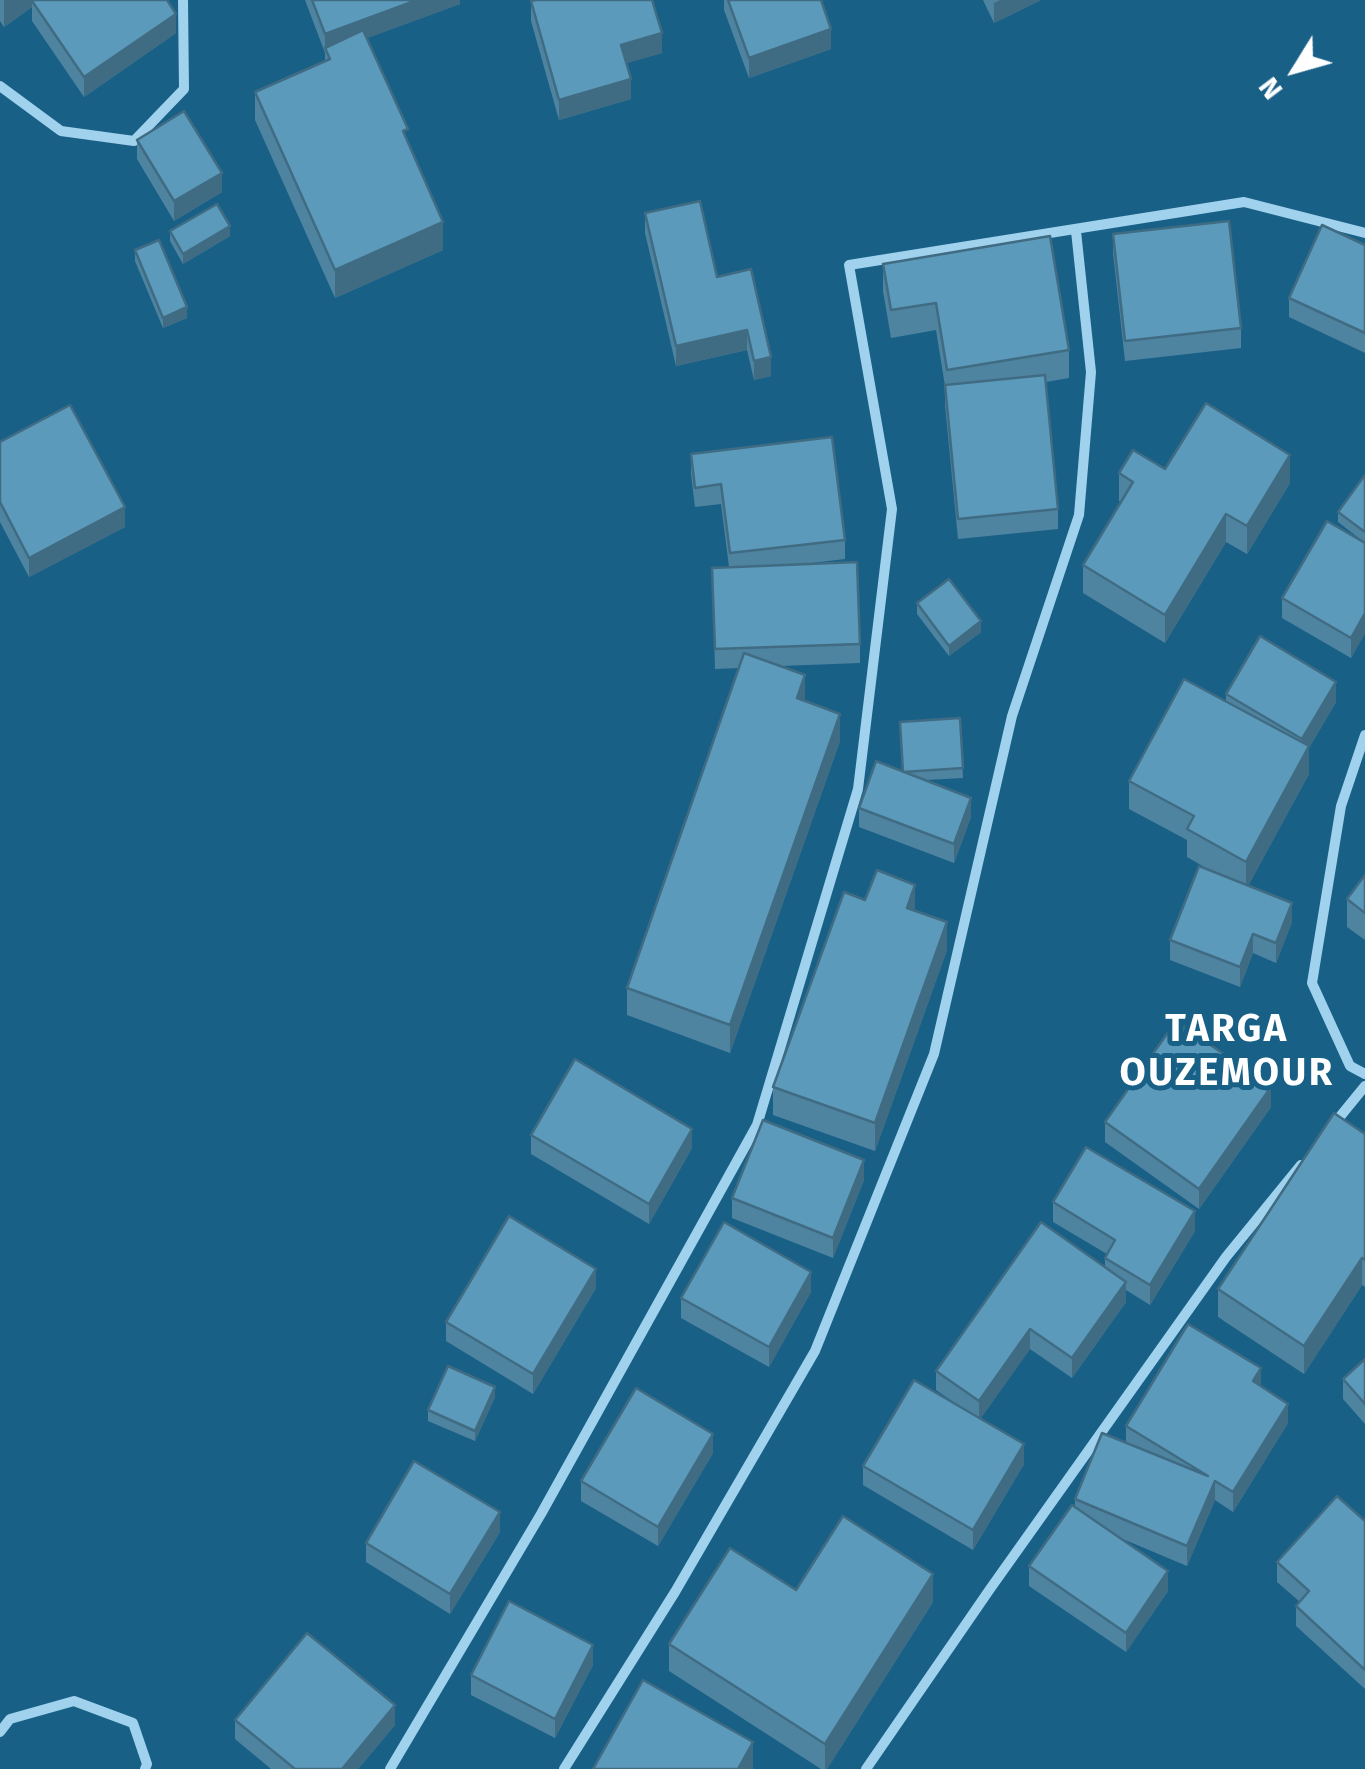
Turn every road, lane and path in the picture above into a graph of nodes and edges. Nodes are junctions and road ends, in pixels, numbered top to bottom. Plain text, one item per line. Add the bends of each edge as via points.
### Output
1 (183, 0) edge
2 (0, 86) edge
3 (1076, 230) junction
4 (1365, 233) edge
5 (1365, 736) edge
6 (1365, 1074) edge
7 (1365, 1086) edge
8 (1330, 1129) edge
9 (1307, 1158) edge
10 (0, 1732) edge
11 (145, 1769) edge
12 (390, 1769) edge
13 (564, 1769) edge
14 (866, 1769) edge

1 - 2 street via 184,90 134,140 60,131
3 - 4 street via 1244,202
3 - 12 street via 849,265 892,509 858,789 762,1107 541,1514
3 - 13 street via 1091,372 1079,515 1012,716 934,1054 815,1350
5 - 6 street via 1341,806 1312,982 1350,1066
7 - 8 street
9 - 14 street via 1226,1257
10 - 11 street via 10,1718 74,1702 133,1723

